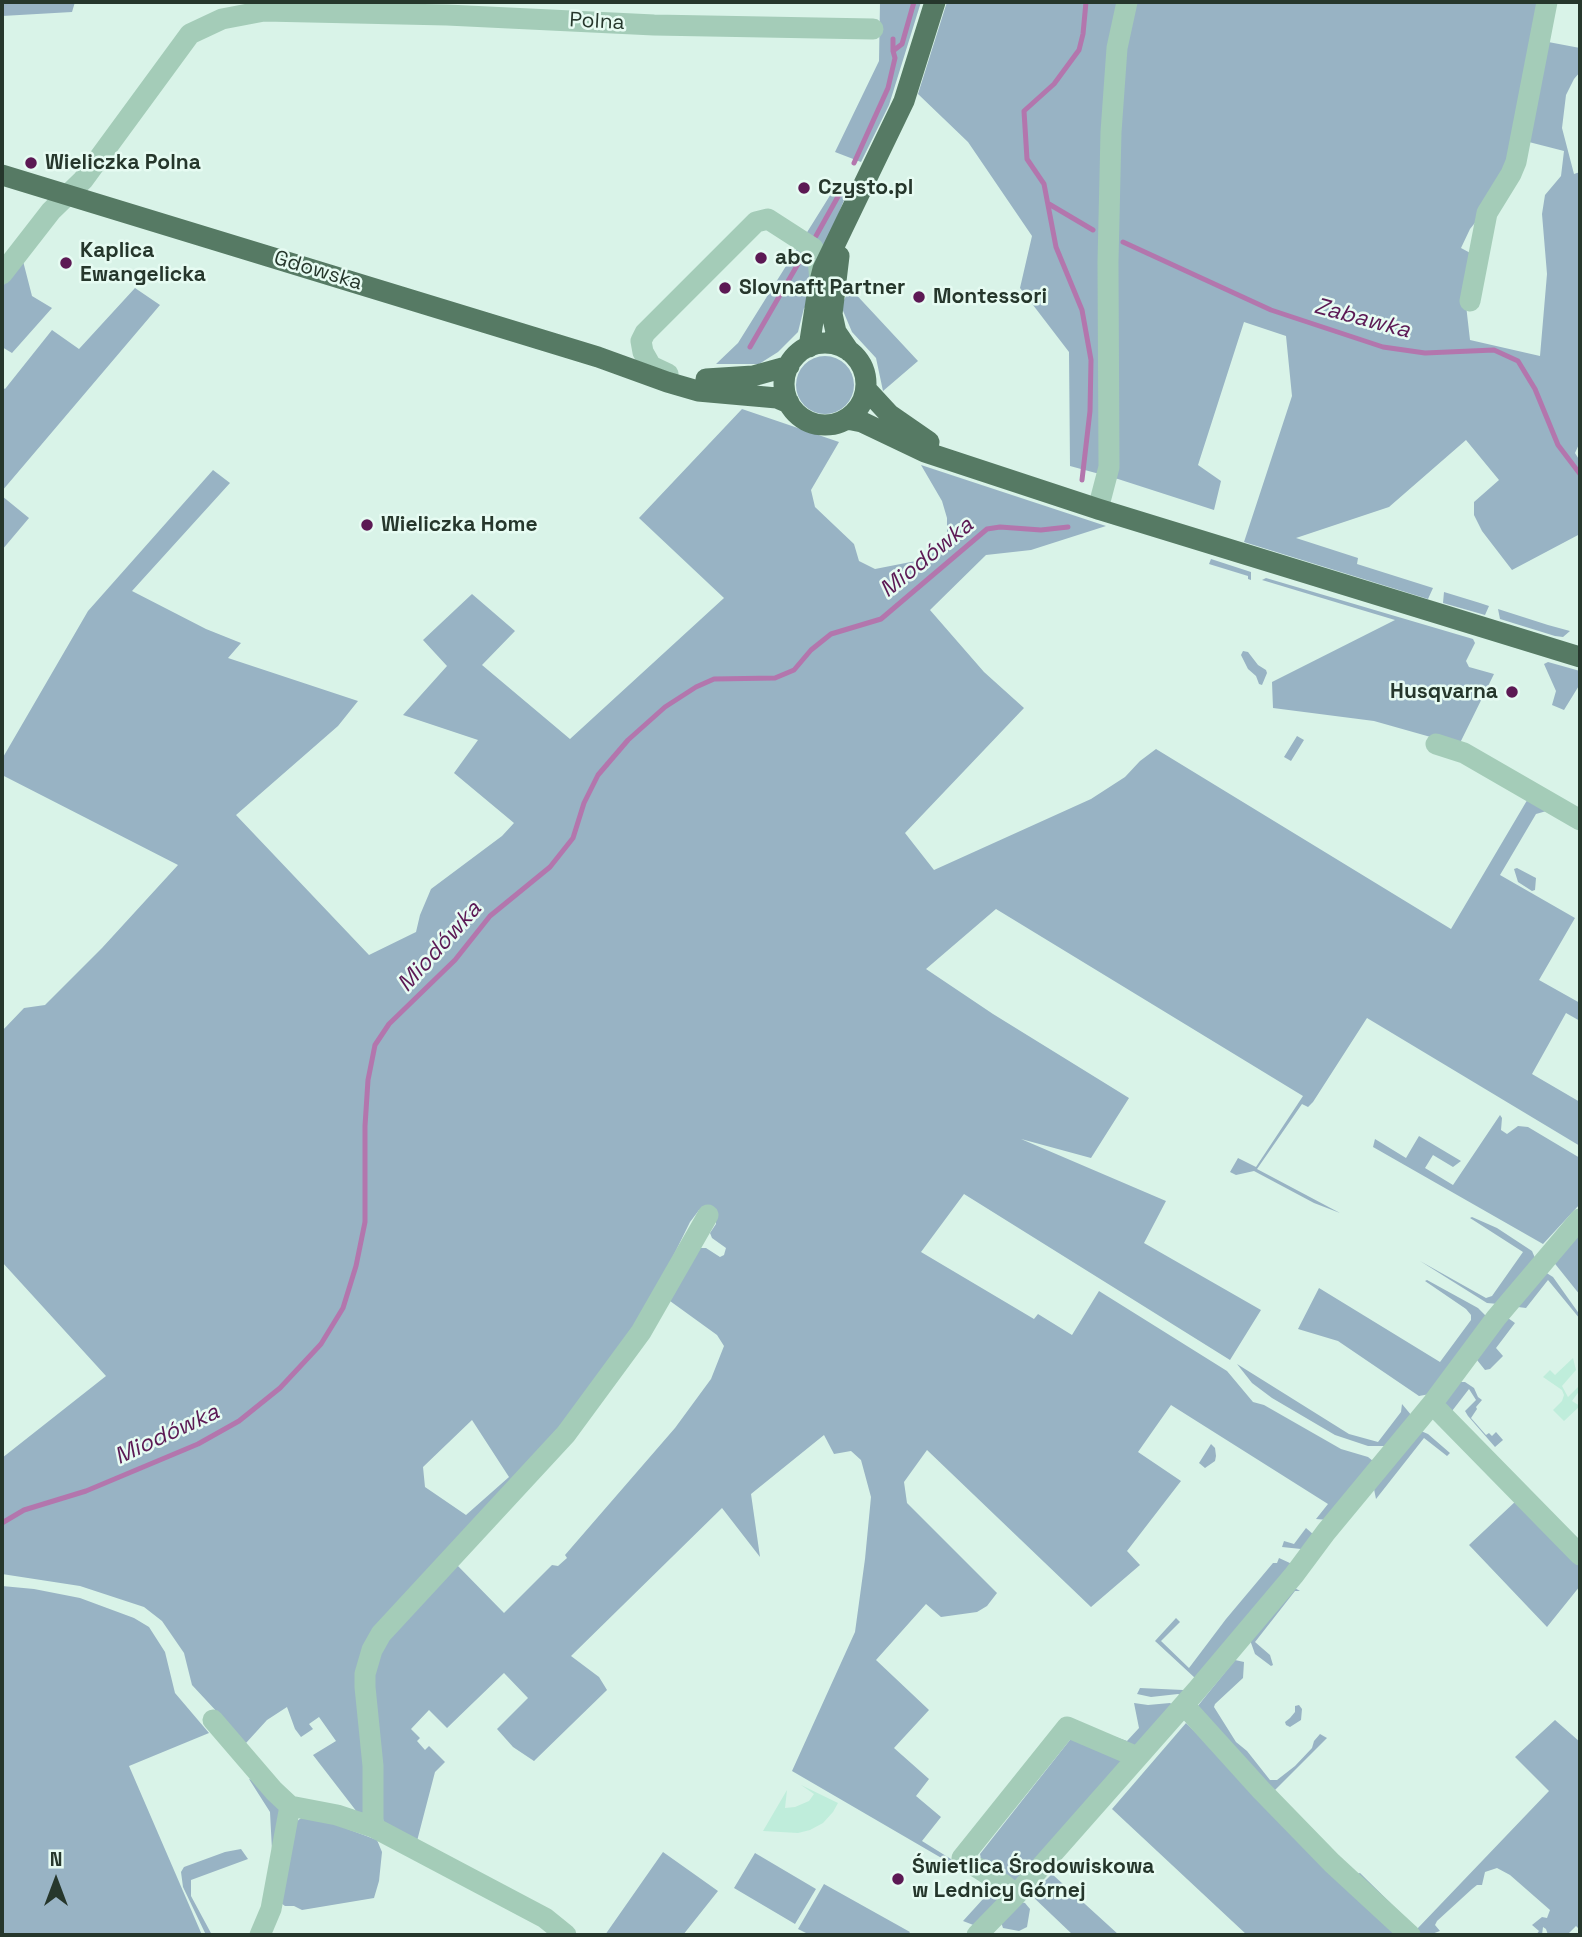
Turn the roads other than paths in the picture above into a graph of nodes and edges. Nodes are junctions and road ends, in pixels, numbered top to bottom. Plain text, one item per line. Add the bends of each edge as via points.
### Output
1 (935, 2) edge
2 (1127, 2) edge
3 (1546, 2) edge
4 (873, 29) dead end
5 (2, 174) edge
6 (69, 195) junction
7 (845, 228) junction
8 (2, 275) edge
9 (820, 282) junction
10 (1469, 301) dead end
11 (809, 347) junction
12 (849, 351) junction
13 (789, 366) junction
14 (635, 368) junction
15 (668, 374) junction
16 (866, 389) junction
17 (789, 403) junction
18 (847, 419) junction
19 (960, 463) junction
20 (1098, 509) junction
21 (1580, 657) edge
22 (1436, 744) dead end
23 (1580, 820) edge
24 (708, 1215) dead end
25 (1580, 1219) edge
26 (1432, 1404) junction
27 (1580, 1555) edge
28 (1184, 1705) junction
29 (213, 1720) dead end
30 (1137, 1757) junction
31 (290, 1806) junction
32 (373, 1827) junction
33 (1016, 1895) junction
34 (260, 1935) edge
35 (566, 1935) edge
36 (977, 1935) edge
37 (1409, 1935) edge

1 - 7 main road via 904,101
2 - 20 street via 1117,48 1111,132 1109,467
3 - 10 street via 1516,162 1487,213
4 - 6 street, Polna via 275,11 222,19 190,34
5 - 6 main road, Gdowska
6 - 8 street, Polna via 51,211
6 - 14 main road, Gdowska
7 - 9 main road
7 - 12 main road via 832,314 836,332
9 - 11 main road
9 - 15 street via 813,248 768,219 756,222 646,332 643,352 651,366
11 - 12 main road via 829,344
11 - 13 main road
12 - 16 main road via 863,368
13 - 15 main road, Gdowska via 718,380
13 - 17 main road via 784,385
14 - 15 main road, Gdowska
14 - 17 main road, Gdowska via 698,391 754,394
16 - 18 main road via 860,406
16 - 19 main road via 890,415
17 - 18 main road via 797,414 821,425
18 - 19 main road
19 - 20 main road
20 - 21 main road
22 - 23 street via 1464,752
24 - 32 street via 641,1332 566,1434 372,1650 365,1687
25 - 26 street via 1496,1318
26 - 27 street
26 - 28 street
28 - 30 street
28 - 37 street via 1332,1863
29 - 31 street
30 - 33 street
30 - 33 street via 1067,1727 962,1857
31 - 32 street
31 - 34 street via 271,1909
32 - 35 street via 545,1918
33 - 36 street

